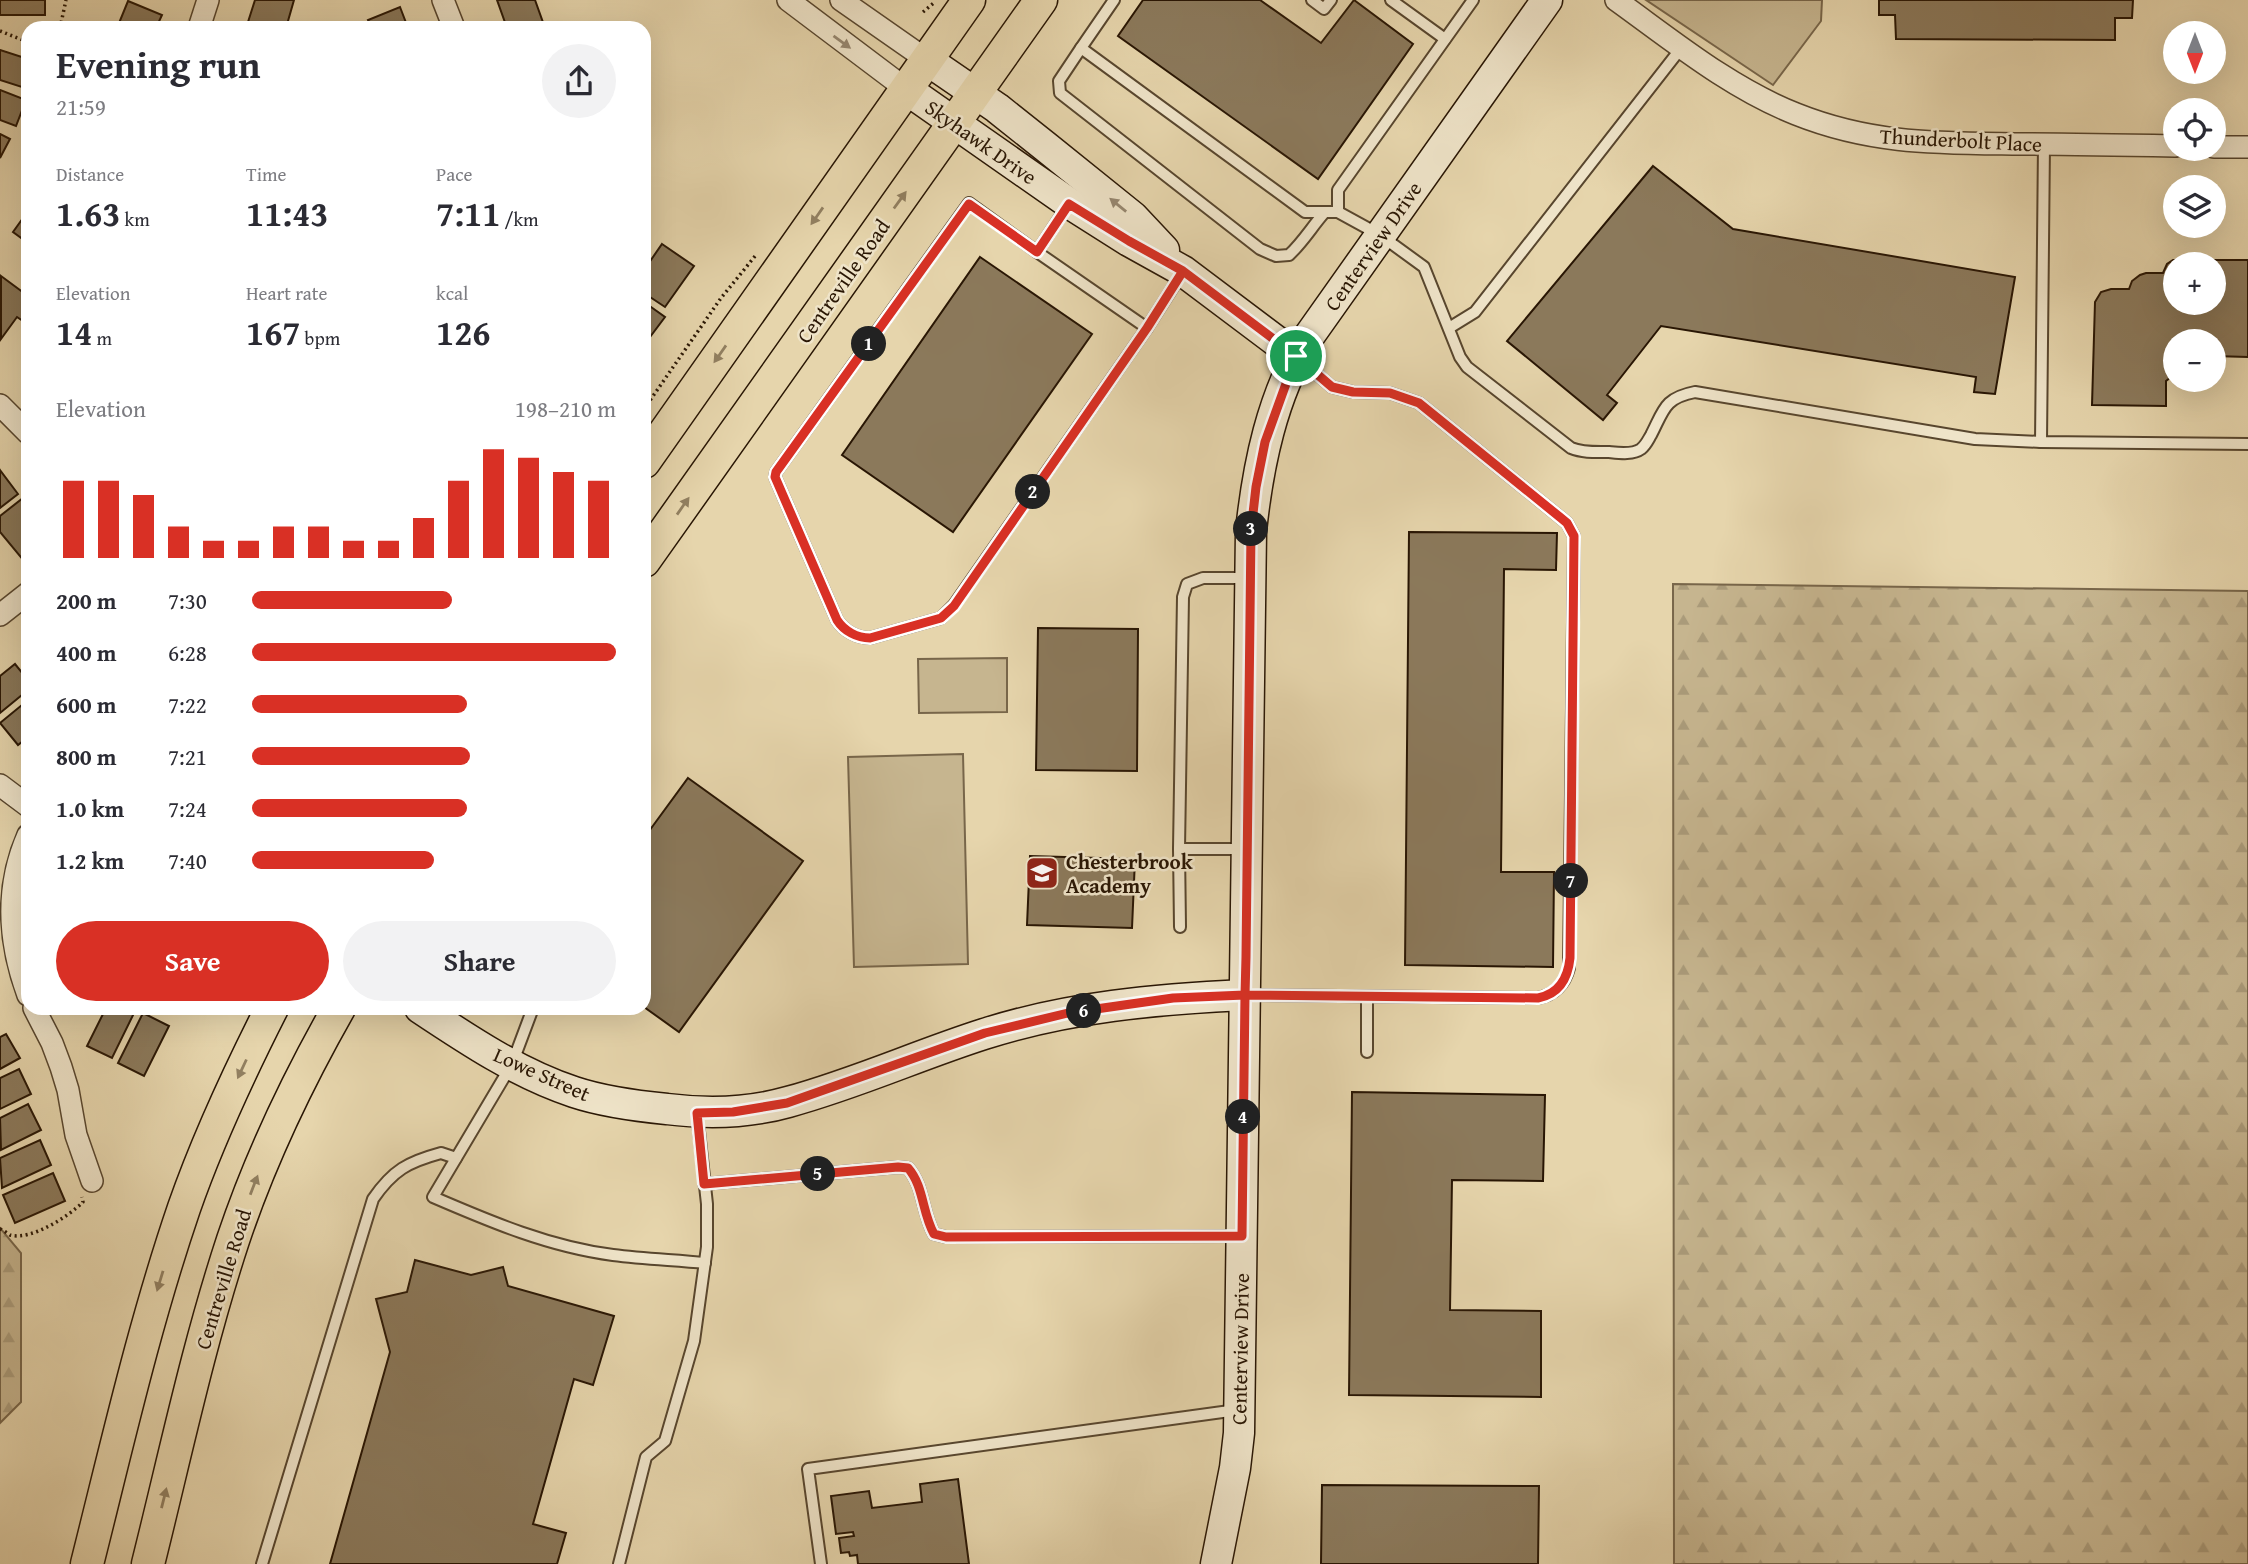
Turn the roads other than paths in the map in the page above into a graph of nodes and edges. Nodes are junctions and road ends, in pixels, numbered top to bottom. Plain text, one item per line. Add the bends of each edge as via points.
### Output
1 (208, 0) edge
2 (443, 0) edge
3 (788, 0) edge
4 (841, 0) edge
5 (969, 0) edge
6 (1041, 0) edge
7 (1114, 0) edge
8 (1312, 0) edge
9 (1331, 0) edge
10 (1391, 0) edge
11 (1473, 0) edge
12 (1547, 0) edge
13 (1616, 0) edge
14 (201, 21) edge
15 (451, 21) edge
16 (1445, 38) junction
17 (1682, 47) junction
18 (1081, 48) junction
19 (927, 60) junction
20 (906, 89) junction
21 (976, 93) junction
22 (955, 123) junction
23 (2044, 144) junction
24 (2163, 146) edge
25 (2226, 147) edge
26 (2248, 147) edge
27 (1069, 204) junction
28 (1338, 212) junction
29 (1324, 213) junction
30 (1380, 235) junction
31 (1037, 252) junction
32 (1183, 271) junction
33 (1147, 328) junction
34 (1449, 328) junction
35 (1296, 356) junction
36 (0, 405) edge
37 (21, 426) edge
38 (2041, 442) junction
39 (2248, 444) edge
40 (651, 452) edge
41 (651, 551) edge
42 (1251, 578) junction
43 (21, 598) edge
44 (0, 615) edge
45 (0, 785) edge
46 (21, 801) edge
47 (1179, 849) junction
48 (1247, 849) junction
49 (21, 852) edge
50 (1180, 926) dead end
51 (21, 974) edge
52 (1245, 995) junction
53 (1367, 997) junction
54 (37, 1015) edge
55 (269, 1015) edge
56 (335, 1015) edge
57 (432, 1015) edge
58 (530, 1015) edge
59 (1367, 1052) dead end
60 (512, 1064) junction
61 (697, 1113) junction
62 (456, 1158) junction
63 (92, 1181) road end
64 (704, 1184) junction
65 (1242, 1236) junction
66 (705, 1263) junction
67 (1240, 1409) junction
68 (87, 1564) edge
69 (148, 1564) edge
70 (262, 1564) edge
71 (619, 1564) edge
72 (821, 1564) edge
73 (1216, 1564) edge

1 - 14 street
2 - 15 street
3 -> 20 street, Skyhawk Drive
4 - 19 street, Skyhawk Drive
5 - 19 main road
6 - 21 main road, Centreville Road
7 - 18 lane
8 - 9 lane via 1324,9
10 - 16 lane
11 - 16 lane
12 - 30 street, Centerview Drive
13 - 17 street, Thunderbolt Place
16 - 28 lane via 1338,190
17 - 23 street, Thunderbolt Place via 1773,104 1859,134 1925,142
17 - 34 lane via 1475,312
18 - 29 lane via 1305,212
18 - 29 lane via 1059,81 1060,93 1260,248 1276,256 1289,255
19 - 20 main road
19 - 21 street, Skyhawk Drive
20 - 22 street, Skyhawk Drive
20 -> 40 main road
21 - 22 main road, Centreville Road
32 -> 21 street, Skyhawk Drive via 1133,217
22 - 27 street, Skyhawk Drive
41 -> 22 main road, Centreville Road
23 - 24 street, Thunderbolt Place
23 - 38 lane
25 - 26 street
27 - 31 lane
27 - 32 street, Skyhawk Drive
28 - 29 lane
28 - 30 lane
30 - 34 lane via 1424,267
30 - 35 street, Centerview Drive
31 - 33 lane
31 - 33 lane via 969,204 776,472 837,620 849,632 870,638 948,612
32 - 33 lane
32 - 35 street, Skyhawk Drive
34 - 38 lane via 1467,367 1566,445 1580,451 1640,450 1671,400 1695,392 1975,439
35 - 42 street, Centerview Drive via 1258,475
35 - 53 lane via 1332,387 1390,393 1419,403 1567,523 1575,544 1567,975 1553,993 1538,998
36 - 37 street
38 - 39 lane
42 - 47 lane via 1203,578 1187,584 1183,597
42 - 48 street, Centerview Drive
43 - 44 street
45 - 46 street
47 - 48 lane
47 - 50 lane
48 - 52 street, Centerview Drive
49 - 51 street via 11,910
52 - 53 lane
52 - 61 street, Lowe Street via 1173,998 1068,1013 985,1033 787,1103
52 - 65 street, Centerview Drive
53 - 59 lane
54 - 63 street via 61,1067
55 -> 68 main road via 185,1206 142,1344
69 -> 56 main road, Centreville Road via 197,1363 233,1240 276,1131
57 - 60 street, Lowe Street
58 - 60 lane
60 - 61 street, Lowe Street via 572,1091 608,1101
60 - 62 lane
61 - 64 lane
62 - 66 lane via 433,1197 469,1213 517,1232 612,1255
62 - 70 lane via 441,1153 401,1167 373,1199
64 - 65 lane via 898,1167 914,1174 927,1221 934,1234 946,1237
64 - 66 lane
65 - 67 street, Centerview Drive
66 - 71 lane via 694,1341 665,1441 646,1457
67 - 72 lane via 808,1469
67 - 73 street, Centerview Drive via 1236,1468

